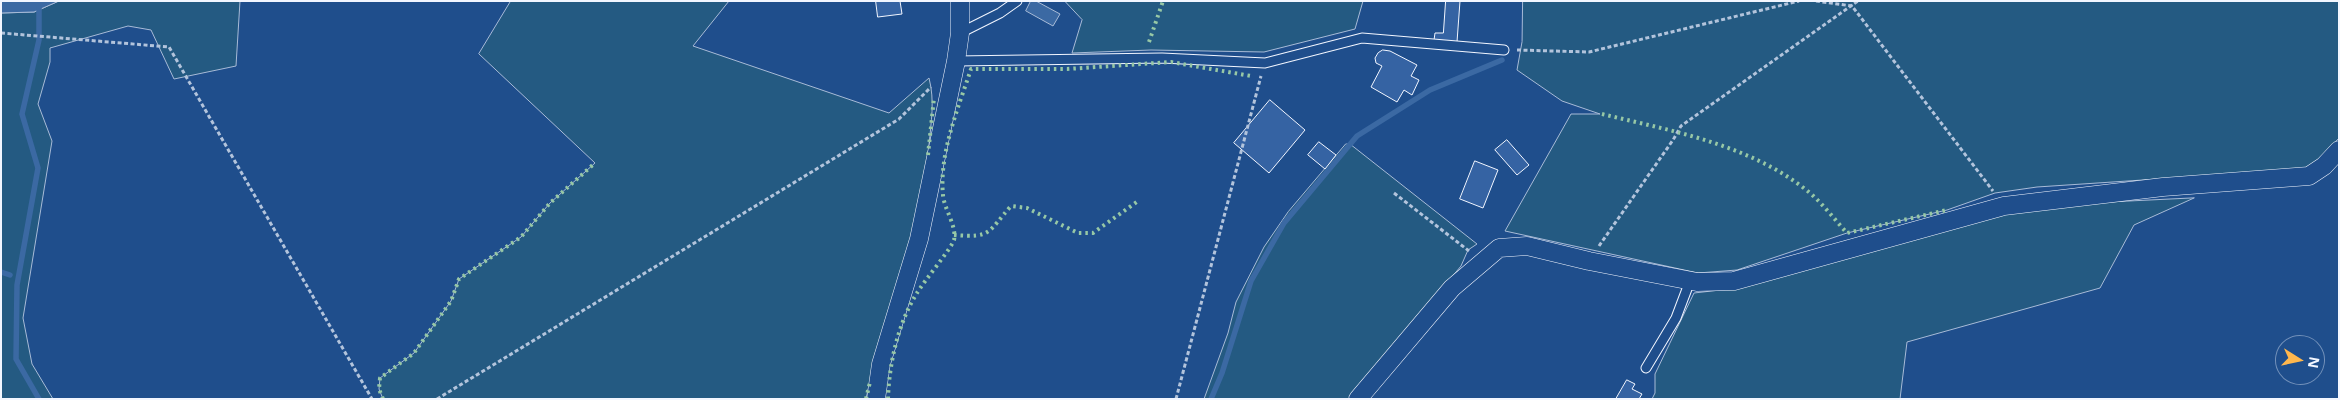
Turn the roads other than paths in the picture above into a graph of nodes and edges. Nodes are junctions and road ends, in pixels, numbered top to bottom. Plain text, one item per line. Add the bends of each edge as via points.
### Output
1 (960, 1) edge
2 (1017, 1) edge
3 (960, 32) junction
4 (1504, 50) road end
5 (956, 61) junction
6 (2339, 150) edge
7 (1690, 281) junction
8 (1646, 368) dead end
9 (876, 399) edge
10 (1358, 399) edge

1 - 3 street
2 - 3 lane via 1000,14
3 - 5 street
4 - 5 lane via 1362,38 1265,63 1162,58
5 - 9 street via 919,239 883,355
6 - 7 street via 2309,176 2163,187 2004,206 1734,281
7 - 8 lane via 1676,318
7 - 10 street via 1526,246 1499,248 1452,288

